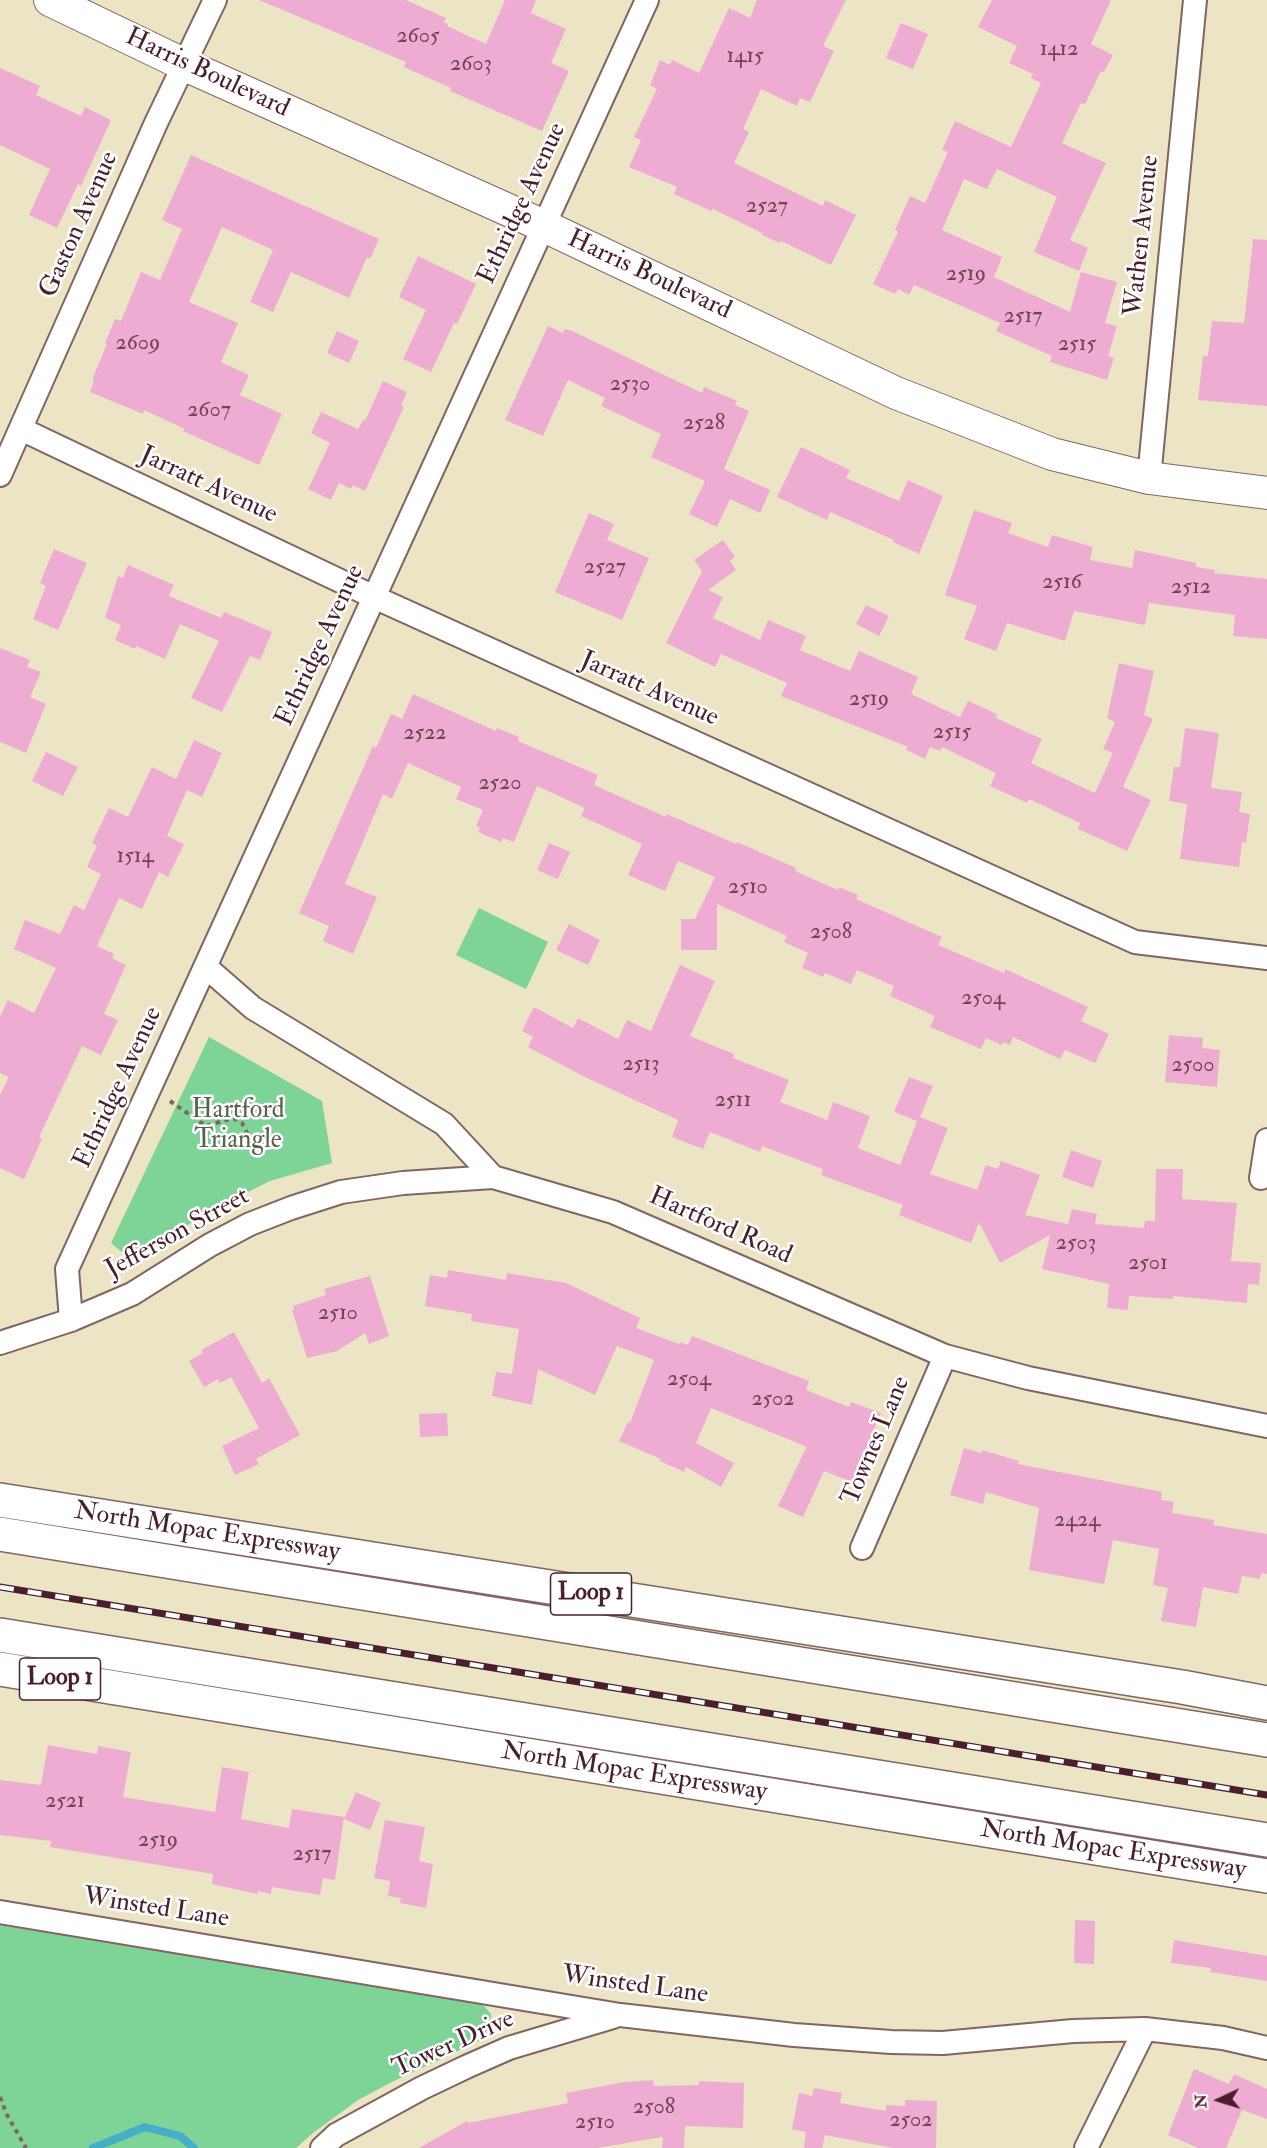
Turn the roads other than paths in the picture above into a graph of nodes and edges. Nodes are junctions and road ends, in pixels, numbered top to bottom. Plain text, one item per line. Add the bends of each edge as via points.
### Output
1 (50, 0) edge
2 (215, 0) edge
3 (647, 0) edge
4 (1195, 0) edge
5 (185, 65) junction
6 (544, 226) junction
7 (21, 429) junction
8 (0, 475) edge
9 (1149, 478) junction
10 (1267, 493) edge
11 (374, 597) junction
12 (1267, 958) edge
13 (206, 967) junction
14 (1267, 1140) edge
15 (493, 1177) junction
16 (1262, 1178) dead end
17 (71, 1320) junction
18 (0, 1343) edge
19 (945, 1356) junction
20 (1267, 1426) edge
21 (0, 1500) edge
22 (0, 1534) edge
23 (862, 1548) dead end
24 (0, 1635) edge
25 (0, 1669) edge
26 (1182, 1687) junction
27 (1267, 1689) edge
28 (1267, 1703) edge
29 (1267, 1740) edge
30 (1267, 1840) edge
31 (1267, 1876) edge
32 (0, 1912) edge
33 (620, 2015) junction
34 (1145, 2029) junction
35 (1267, 2048) edge
36 (322, 2148) edge
37 (1086, 2148) edge

1 - 5 street, Harris Boulevard
2 - 5 street, Gaston Avenue
3 - 6 street, Ethridge Avenue
4 - 9 street, Wathen Avenue
5 - 6 street, Harris Boulevard
5 - 7 street, Gaston Avenue
6 - 9 street, Harris Boulevard via 896,393 1052,454
6 - 11 street, Ethridge Avenue
7 - 8 street, Gaston Avenue
7 - 11 street, Jarratt Avenue
9 - 10 street, Harris Boulevard
11 - 12 street, Jarratt Avenue via 1135,942
11 - 13 street, Ethridge Avenue
13 - 15 street via 254,1008 444,1124
13 - 17 street, Ethridge Avenue via 67,1269
14 - 16 street
15 - 17 street, Jefferson Street via 341,1192 291,1208 210,1245 132,1294
15 - 19 street, Hartford Road via 613,1212
17 - 18 street, Jefferson Street
19 - 20 street, Hartford Road via 1028,1378
19 - 23 street, Townes Lane
21 - 26 highway, North Mopac Expressway / Loop 1
22 - 29 highway
24 - 30 highway
25 - 31 highway, North Mopac Expressway / Loop 1
26 - 27 highway
26 - 28 highway, North Mopac Expressway / Loop 1
32 - 33 street, Winsted Lane
33 - 34 street, Winsted Lane via 891,2042 944,2043 1073,2031
33 - 36 street, Tower Drive via 498,2053 386,2107 336,2135
34 - 35 street, Winsted Lane via 1223,2038
34 - 37 street

